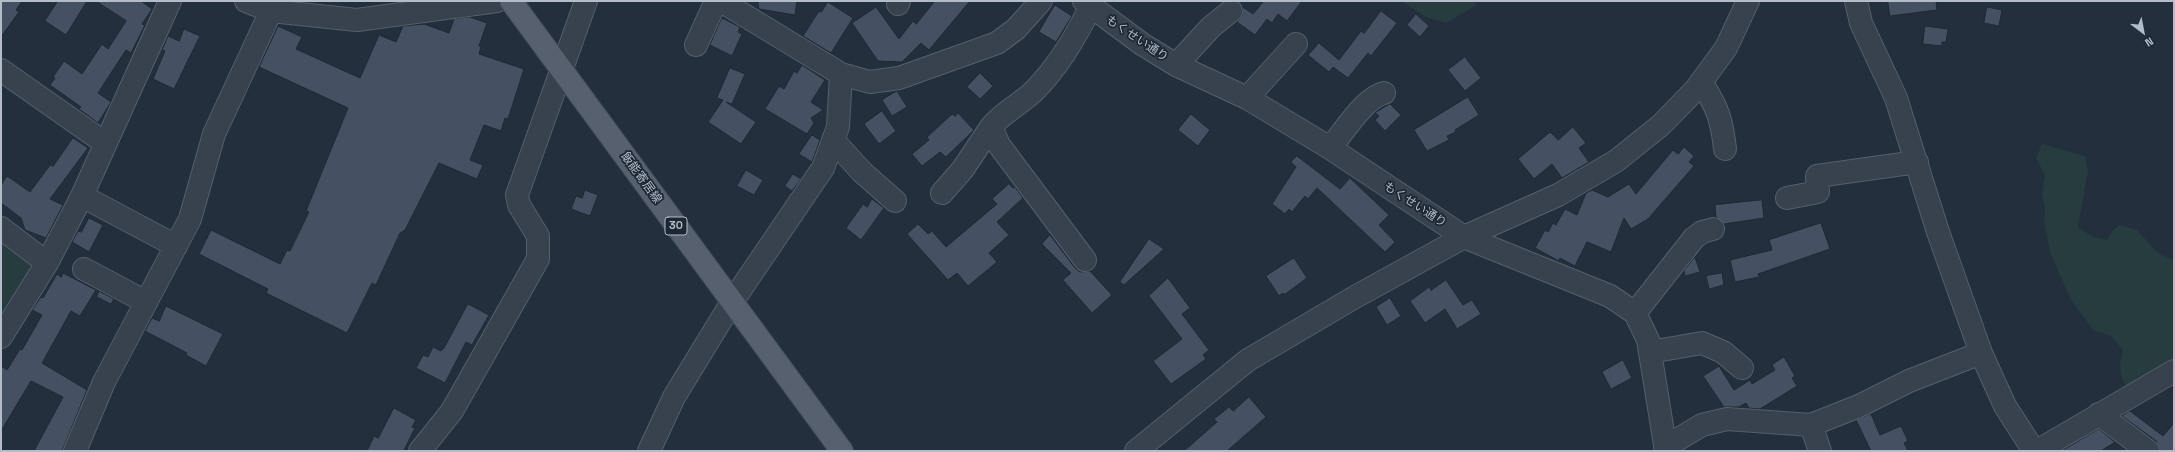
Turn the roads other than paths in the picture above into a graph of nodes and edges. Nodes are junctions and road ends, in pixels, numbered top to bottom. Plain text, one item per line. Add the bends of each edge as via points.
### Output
1 (170, 1) edge
2 (246, 1) edge
3 (497, 1) edge
4 (511, 1) edge
5 (586, 1) edge
6 (716, 1) edge
7 (721, 1) edge
8 (1041, 1) edge
9 (1748, 1) edge
10 (1856, 1) edge
11 (1088, 4) edge
12 (271, 11) junction
13 (1231, 11) dead end
14 (1296, 44) dead end
15 (696, 45) dead end
16 (1176, 65) junction
17 (1, 70) edge
18 (562, 71) junction
19 (842, 74) junction
20 (1701, 82) junction
21 (1384, 93) dead end
22 (1247, 98) junction
23 (991, 127) junction
24 (833, 140) junction
25 (105, 144) junction
26 (1330, 148) junction
27 (1725, 148) dead end
28 (1917, 162) junction
29 (942, 193) dead end
30 (82, 196) junction
31 (1787, 198) dead end
32 (895, 201) dead end
33 (1, 228) edge
34 (1713, 229) dead end
35 (1464, 237) junction
36 (176, 246) junction
37 (1085, 260) dead end
38 (47, 263) junction
39 (84, 269) dead end
40 (146, 302) junction
41 (732, 302) junction
42 (1635, 313) junction
43 (1, 337) edge
44 (1650, 352) junction
45 (1981, 353) junction
46 (1742, 368) dead end
47 (2174, 371) edge
48 (2099, 414) junction
49 (1811, 425) junction
50 (1666, 449) edge
51 (75, 451) edge
52 (420, 451) edge
53 (649, 451) edge
54 (842, 451) edge
55 (1136, 451) edge
56 (1820, 451) edge
57 (2035, 451) edge
58 (2148, 451) edge

1 - 25 street
2 - 12 street
3 - 12 street via 357,20
4 - 18 main road, 飯能寄居線 / 30
5 - 18 street
6 - 15 street
7 - 19 street
8 - 19 street via 1016,28 996,43 968,54 899,78 870,82
9 - 20 street via 1726,48
10 - 28 street via 1861,23 1896,98
11 - 16 street, もくせい通り via 1142,44
11 - 23 street via 1075,38 1050,75 1017,107 999,118
12 - 36 street via 214,134 190,219
13 - 16 street via 1211,27
14 - 22 street
16 - 22 street, もくせい通り
17 - 25 street
18 - 41 main road, 飯能寄居線 / 30
18 - 52 street via 518,195 519,205 538,236 538,259 452,411
19 - 24 street via 838,127
20 - 27 street via 1715,102 1722,122
20 - 35 street via 1661,125 1616,161 1558,196
21 - 26 street via 1377,94 1367,102
22 - 26 street, もくせい通り
23 - 29 street via 963,169
23 - 37 street via 999,145
24 - 32 street via 862,172
24 - 41 street via 823,168
25 - 30 street
26 - 35 street, もくせい通り
28 - 31 street via 1817,176 1818,192
28 - 45 street via 1938,232
30 - 36 street
30 - 38 street
33 - 38 street
34 - 42 street via 1694,238
35 - 42 street, もくせい通り via 1610,296
35 - 55 street via 1248,360
36 - 40 street
38 - 43 street
39 - 40 street
40 - 51 street via 104,382
41 - 53 street via 674,396
41 - 54 main road, 飯能寄居線 / 30
42 - 44 street via 1648,340
44 - 46 street via 1702,343 1722,352
44 - 50 street
45 - 49 street via 1909,381 1859,406
45 - 57 street via 2005,406
47 - 48 street
48 - 57 street
48 - 58 street
49 - 50 street via 1727,419 1702,425
49 - 56 street

